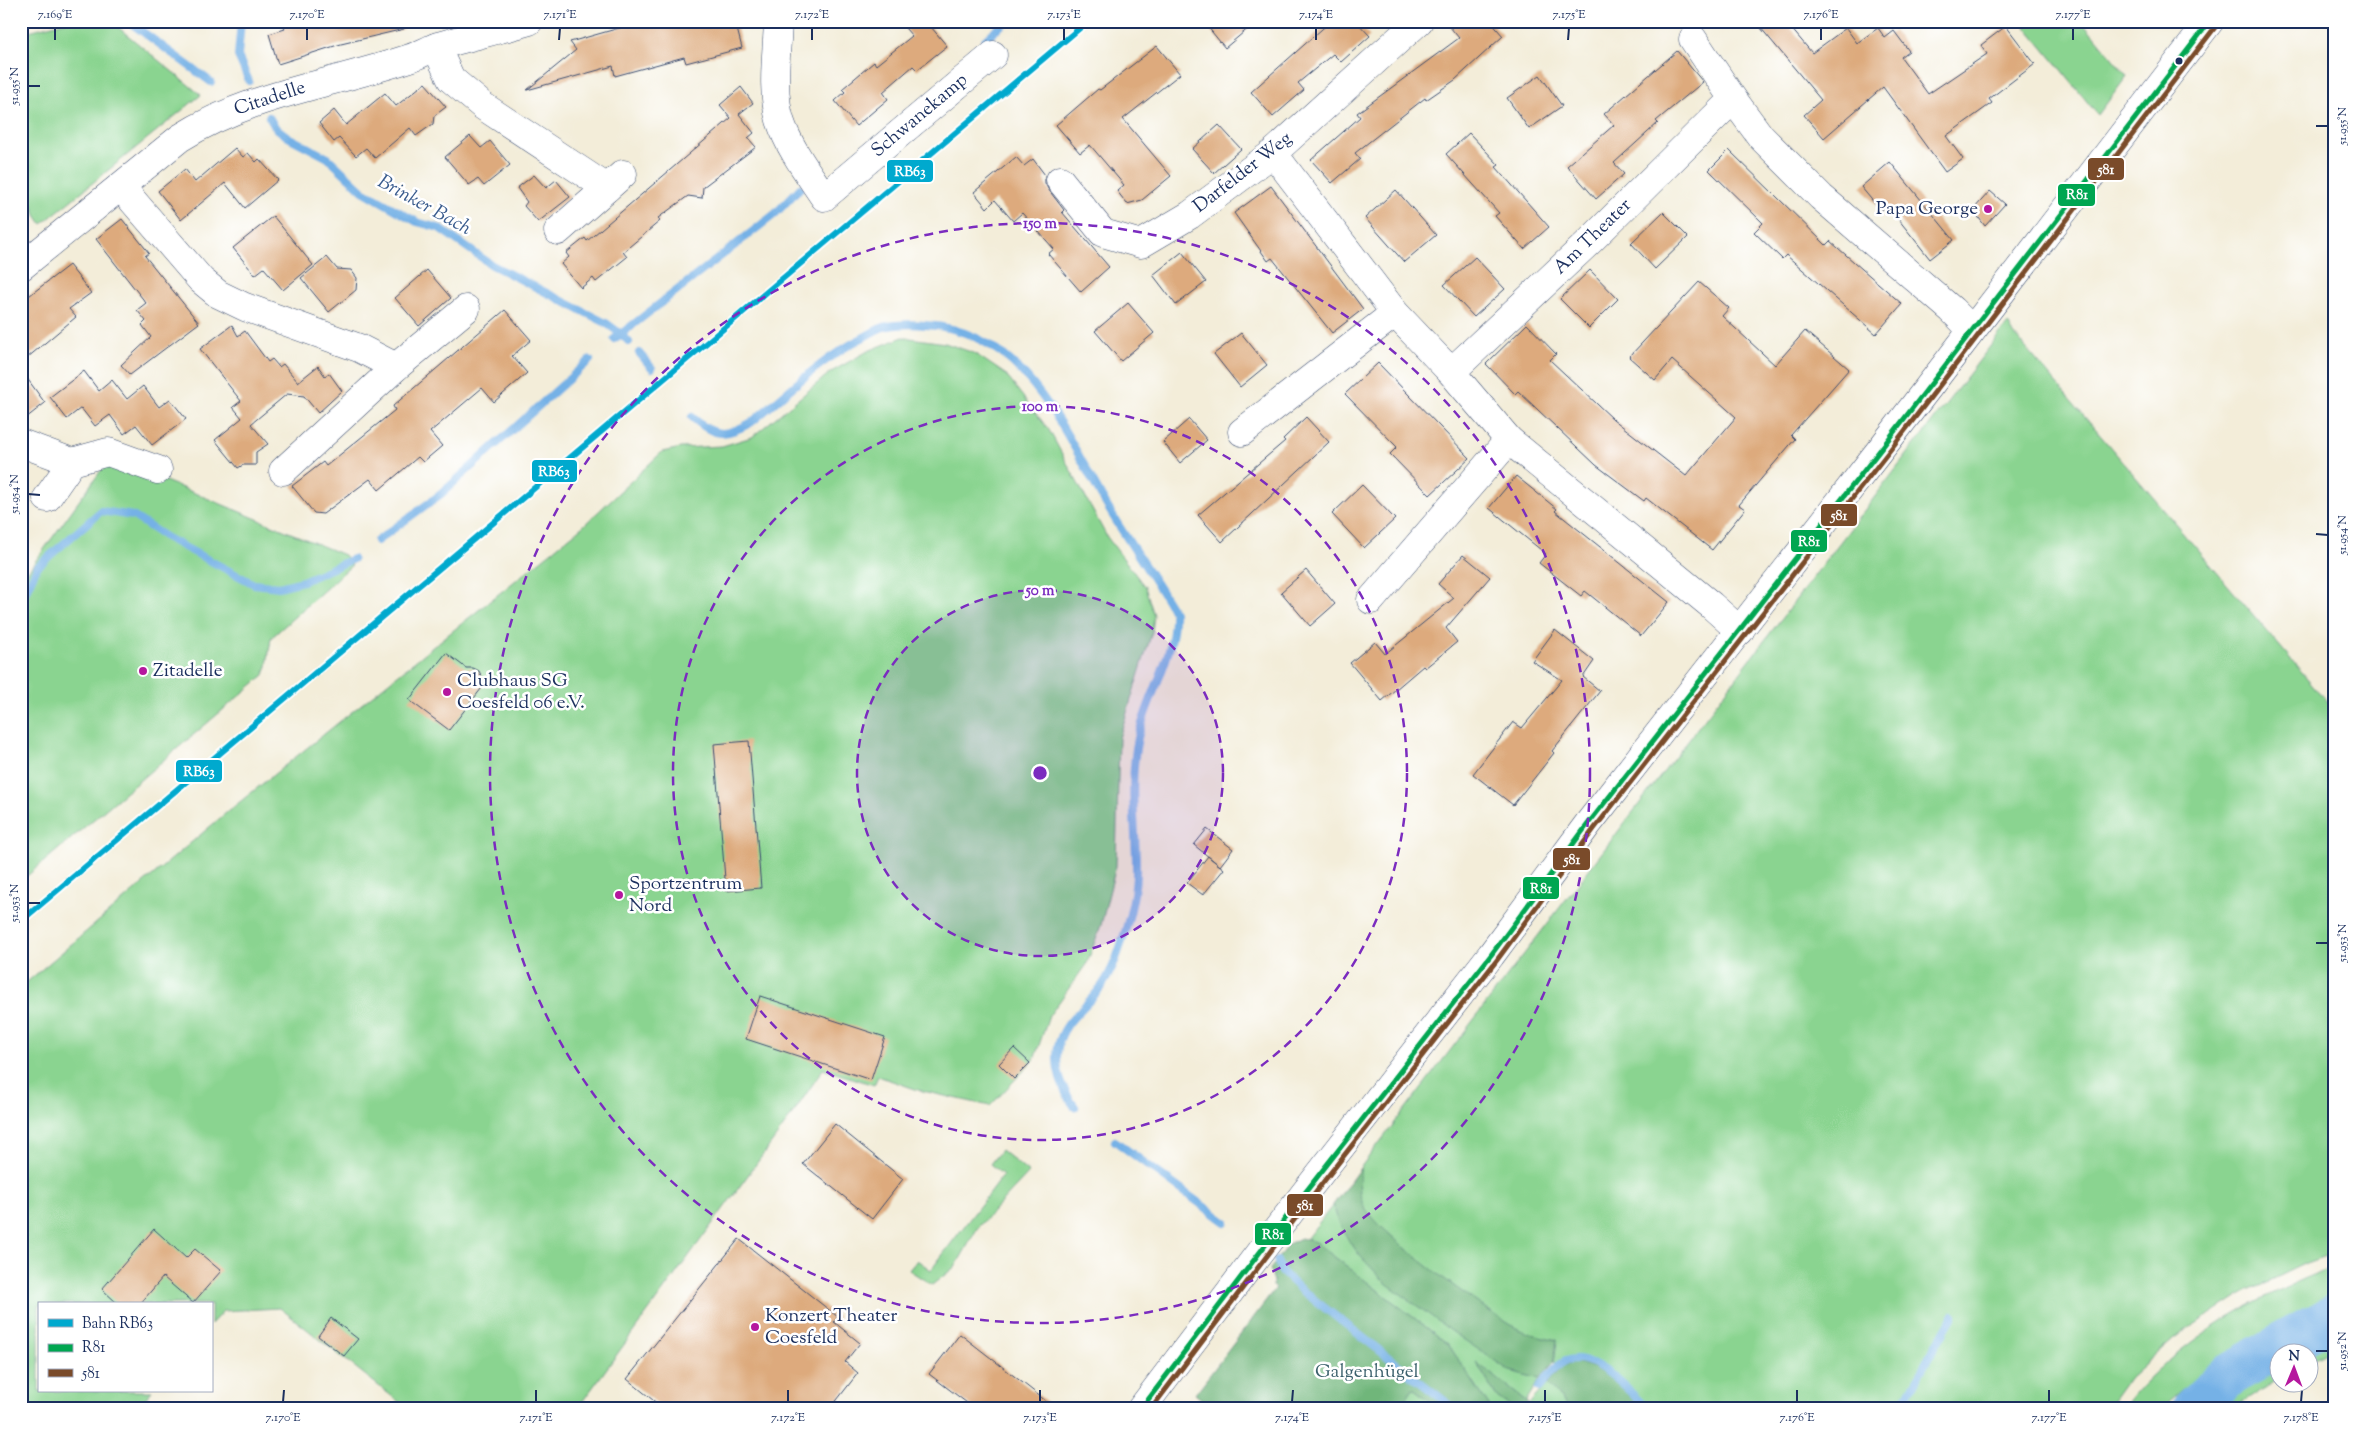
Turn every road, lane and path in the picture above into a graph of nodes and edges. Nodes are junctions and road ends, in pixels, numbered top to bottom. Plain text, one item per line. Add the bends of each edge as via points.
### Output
1 (529, 21) edge
2 (778, 21) edge
3 (1419, 21) edge
4 (2210, 21) edge
5 (1693, 39) dead end
6 (436, 47) junction
7 (994, 54) dead end
8 (1732, 99) junction
9 (1273, 153) junction
10 (1060, 180) dead end
11 (122, 187) junction
12 (558, 232) dead end
13 (21, 267) edge
14 (466, 309) dead end
15 (1395, 313) junction
16 (1972, 330) junction
17 (396, 367) junction
18 (1450, 372) junction
19 (1242, 432) dead end
20 (1509, 440) junction
21 (21, 443) edge
22 (72, 462) junction
23 (158, 470) dead end
24 (283, 471) dead end
25 (47, 498) dead end
26 (1371, 600) dead end
27 (1740, 631) junction
28 (1141, 1409) edge

1 - 6 street, Citadelle
2 - 7 street, Schwanekamp via 775,92 780,120 824,197
3 - 9 street, Darfelder Weg
4 - 16 street
5 - 8 street
6 - 11 street, Citadelle via 410,58 232,111 200,125
6 - 12 street via 451,79 482,106 615,181
8 - 16 street via 1761,137 1821,197
8 - 18 street, Am Theater via 1591,240
9 - 10 street, Darfelder Weg via 1190,215 1141,244 1103,233
9 - 15 street
11 - 13 street, Citadelle
11 - 17 street via 200,280 218,294 359,348
14 - 17 street
15 - 18 street
15 - 19 street
16 - 27 street
17 - 24 street
18 - 20 street
20 - 26 street
20 - 27 street
21 - 22 street
22 - 23 street via 108,452
22 - 25 street
27 - 28 street via 1588,824

